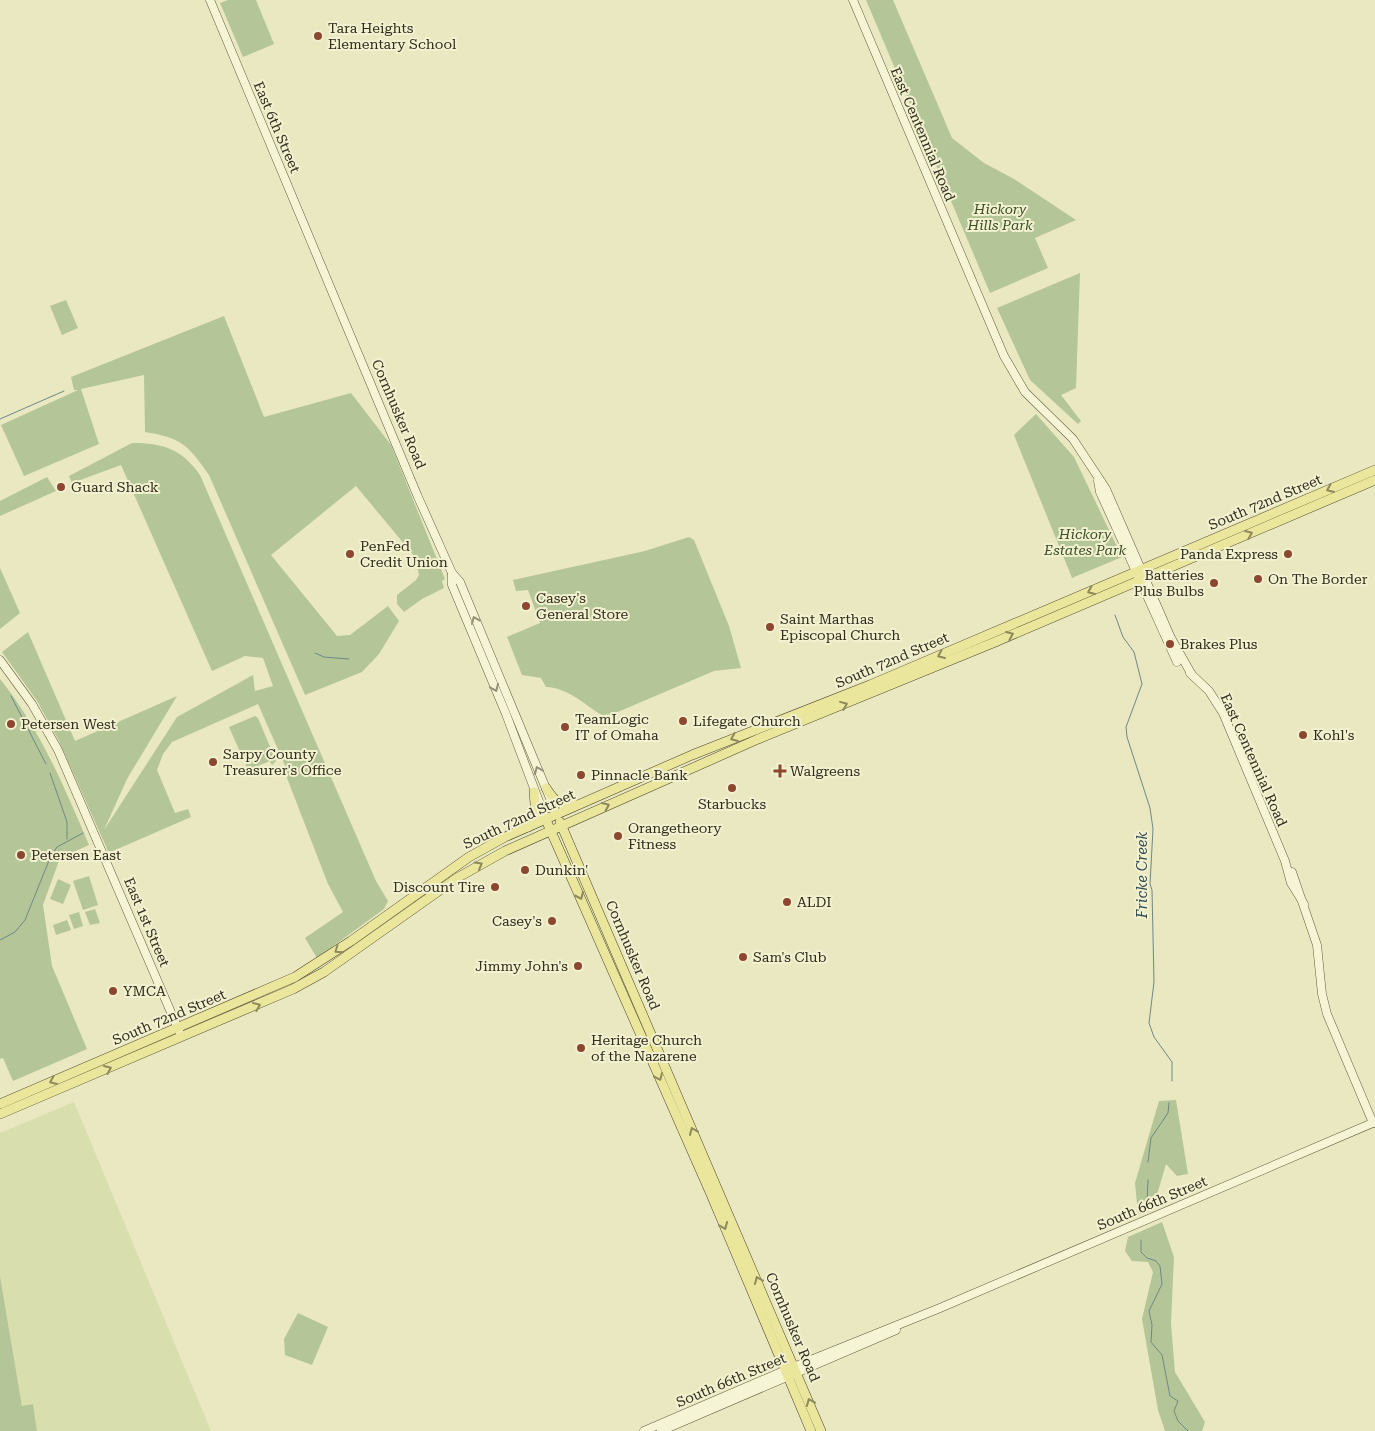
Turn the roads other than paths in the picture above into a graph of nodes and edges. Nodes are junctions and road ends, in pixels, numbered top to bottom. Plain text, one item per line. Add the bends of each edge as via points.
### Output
1 (210, 0) edge
2 (853, 0) edge
3 (322, 264) joint
4 (1375, 470) edge
5 (1375, 480) edge
6 (452, 574) junction
7 (1141, 575) junction
8 (0, 660) edge
9 (546, 788) junction
10 (534, 792) junction
11 (590, 800) junction
12 (557, 815) junction
13 (585, 816) junction
14 (546, 820) junction
15 (562, 826) junction
16 (527, 828) junction
17 (550, 831) junction
18 (525, 842) junction
19 (560, 853) junction
20 (400, 912) junction
21 (617, 953) junction
22 (612, 970) junction
23 (180, 1033) junction
24 (654, 1042) junction
25 (0, 1104) edge
26 (0, 1114) edge
27 (1374, 1122) edge
28 (792, 1372) junction
29 (644, 1431) edge
30 (661, 1431) edge
31 (811, 1431) edge
32 (821, 1431) edge

1 - 3 street, East 6th Street
2 - 7 street, East Centennial Road via 1004,356 1025,392 1073,439 1098,477 1100,492
3 - 6 street, Cornhusker Road
4 -> 7 main road, South 72nd Street
7 -> 5 main road, South 72nd Street
9 -> 6 street, Cornhusker Road via 460,582
6 -> 10 street, Cornhusker Road via 452,585 506,714
7 -> 11 main road, South 72nd Street via 692,755
13 -> 7 main road, South 72nd Street
7 - 27 street, East Centennial Road via 1177,662 1209,691 1220,706 1285,861 1297,881 1317,945 1327,1014
8 - 23 street, East 1st Street via 32,704 58,750
9 - 11 main road via 560,804
9 - 12 street, Cornhusker Road
10 - 14 street, Cornhusker Road
10 - 16 main road via 536,815
11 - 12 main road, South 72nd Street
12 - 14 main road, South 72nd Street
12 - 15 main road, Cornhusker Road
13 - 15 main road, South 72nd Street
13 - 21 main road via 574,827 572,838 612,932
14 - 16 main road, South 72nd Street
14 - 17 main road, Cornhusker Road
15 - 17 main road, South 72nd Street
15 - 21 main road, Cornhusker Road
16 - 20 main road, South 72nd Street via 456,865
17 - 18 main road, South 72nd Street
17 - 19 main road, Cornhusker Road
18 - 19 main road via 548,841
20 -> 18 main road, South 72nd Street
19 -> 22 main road, Cornhusker Road
20 -> 23 main road, South 72nd Street via 300,974
23 -> 20 main road, South 72nd Street via 293,990 351,953 362,940
21 - 24 main road, Cornhusker Road
22 - 24 main road via 620,974 636,1012
22 -> 28 main road, Cornhusker Road
23 -> 25 main road, South 72nd Street
26 -> 23 main road, South 72nd Street
28 -> 24 main road, Cornhusker Road
27 - 28 street, South 66th Street via 940,1308 864,1345
28 - 29 street, South 66th Street
28 - 30 street, South 66th Street
28 - 31 main road, Cornhusker Road
32 -> 28 main road, Cornhusker Road

